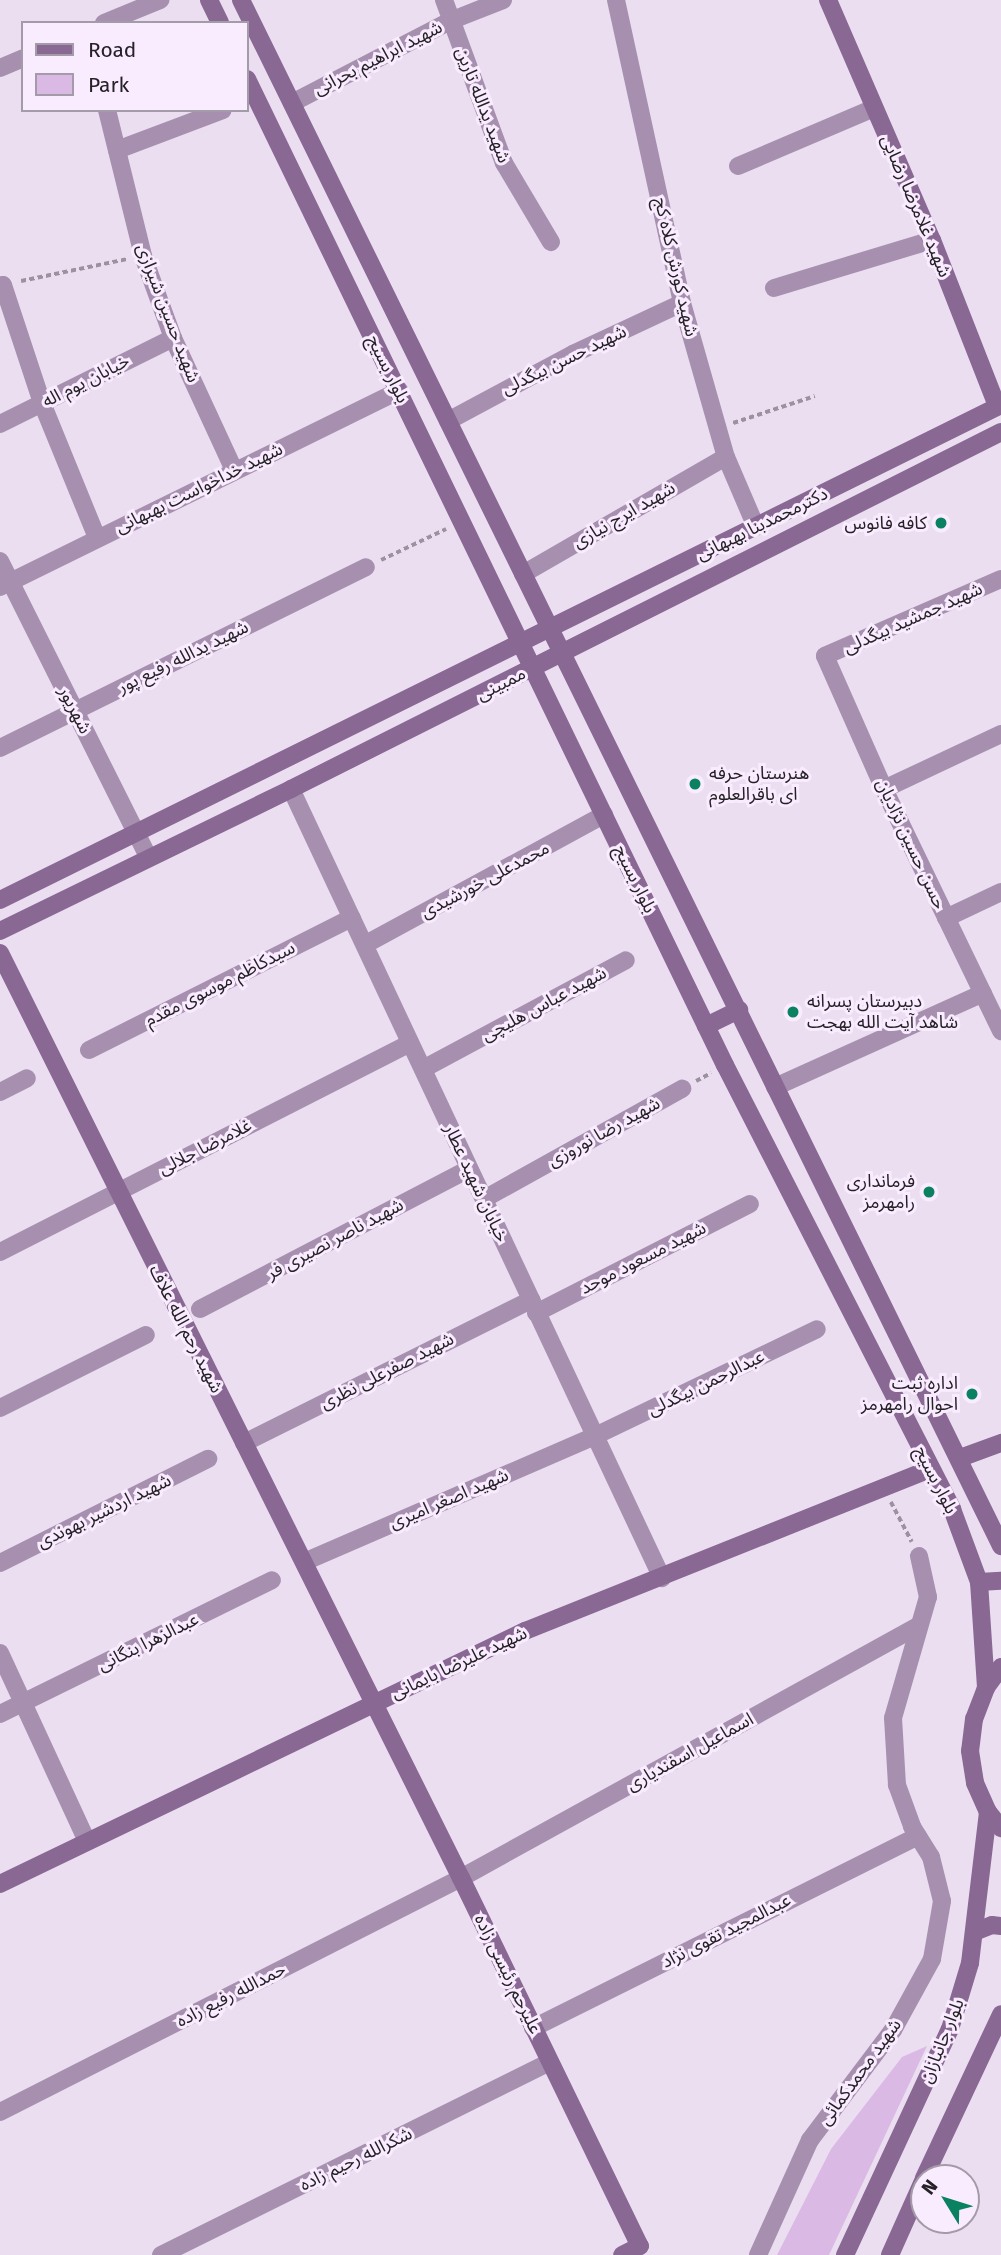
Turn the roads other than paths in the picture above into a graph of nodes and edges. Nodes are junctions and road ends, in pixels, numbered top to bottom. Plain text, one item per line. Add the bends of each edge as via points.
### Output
1 (160, 0) edge
2 (209, 0) edge
3 (241, 0) edge
4 (444, 0) edge
5 (503, 0) edge
6 (616, 0) edge
7 (828, 0) edge
8 (109, 21) edge
9 (219, 21) edge
10 (450, 21) junction
11 (21, 59) edge
12 (0, 68) edge
13 (251, 100) edge
14 (292, 103) junction
15 (874, 108) junction
16 (108, 112) edge
17 (218, 112) edge
18 (117, 150) junction
19 (738, 166) dead end
20 (932, 240) junction
21 (551, 242) dead end
22 (1, 286) edge
23 (774, 288) dead end
24 (682, 303) junction
25 (173, 338) junction
26 (399, 391) junction
27 (41, 403) junction
28 (1000, 408) edge
29 (448, 421) junction
30 (0, 424) edge
31 (1001, 432) edge
32 (726, 457) junction
33 (234, 470) junction
34 (756, 527) junction
35 (97, 538) junction
36 (0, 561) edge
37 (366, 568) road end
38 (523, 574) junction
39 (1001, 579) edge
40 (5, 584) edge
41 (550, 629) junction
42 (522, 643) junction
43 (564, 653) junction
44 (825, 656) joint
45 (533, 668) junction
46 (75, 710) junction
47 (1001, 734) edge
48 (0, 748) edge
49 (291, 789) junction
50 (884, 789) junction
51 (604, 815) junction
52 (136, 833) junction
53 (149, 858) junction
54 (1001, 892) edge
55 (0, 900) edge
56 (352, 918) junction
57 (946, 918) junction
58 (0, 932) edge
59 (366, 944) junction
60 (0, 953) edge
61 (626, 960) dead end
62 (984, 993) junction
63 (739, 1010) junction
64 (706, 1026) junction
65 (1001, 1031) edge
66 (410, 1043) junction
67 (89, 1050) dead end
68 (423, 1069) junction
69 (27, 1078) dead end
70 (775, 1087) junction
71 (682, 1089) road end
72 (0, 1092) edge
73 (469, 1168) junction
74 (118, 1192) junction
75 (484, 1199) junction
76 (750, 1204) dead end
77 (0, 1252) edge
78 (534, 1306) junction
79 (200, 1309) dead end
80 (817, 1329) dead end
81 (146, 1335) dead end
82 (0, 1408) edge
83 (595, 1436) junction
84 (244, 1443) junction
85 (1001, 1443) edge
86 (960, 1458) junction
87 (208, 1460) dead end
88 (930, 1469) junction
89 (976, 1500) junction
90 (1001, 1517) edge
91 (1001, 1546) edge
92 (919, 1556) road end
93 (304, 1562) junction
94 (0, 1563) edge
95 (662, 1578) junction
96 (272, 1580) dead end
97 (1001, 1581) edge
98 (979, 1582) junction
99 (918, 1626) junction
100 (0, 1653) edge
101 (1001, 1667) edge
102 (986, 1689) junction
103 (23, 1703) junction
104 (375, 1703) junction
105 (0, 1714) edge
106 (989, 1812) junction
107 (1001, 1828) edge
108 (918, 1836) junction
109 (87, 1841) junction
110 (461, 1878) junction
111 (0, 1884) edge
112 (1001, 1926) edge
113 (974, 1932) junction
114 (1001, 2014) edge
115 (533, 2028) junction
116 (550, 2062) junction
117 (0, 2112) edge
118 (931, 2164) edge
119 (910, 2210) edge
120 (161, 2255) edge
121 (622, 2255) edge
122 (758, 2255) edge
123 (845, 2255) edge
124 (890, 2255) edge

1 - 8 street
2 - 9 street
3 - 14 street, بلوار بسیج
4 - 10 street, شهید یدالله تارین
5 - 10 street, شهید ابراهیم بحرانی
6 - 24 street, شهید کورش کلاه کج
7 - 15 street, شهید غلامرضا رضایی
10 - 14 street, شهید ابراهیم بحرانی
10 - 21 street, شهید یدالله تارین via 504,163
11 - 12 street
13 - 26 street, بلوار بسیج
14 - 29 street, بلوار بسیج
15 - 19 street
15 - 20 street, شهید غلامرضا رضایی
16 - 18 street, شهید حسین شیرازی
17 - 18 street
18 - 25 street, شهید حسین شیرازی via 143,256
20 - 23 street
20 - 28 street, شهید غلامرضا رضایی
22 - 27 street
24 - 29 street, شهید حسن بیگدلی via 573,354
24 - 32 street, شهید کورش کلاه کج
25 - 27 street, خیابان یوم اله
25 - 33 street, شهید حسین شیرازی
26 - 33 street, شهید خداخواست بهبهانی
26 - 42 street, بلوار بسیج
27 - 30 street, خیابان یوم اله
27 - 35 street
28 - 34 street, دکترمحمدبنا بهبهانی
29 - 38 street, بلوار بسیج
31 - 43 street, ممبینی
32 - 34 street, شهید کورش کلاه کج
32 - 38 street, شهید ایرج نیازی
33 - 35 street, شهید خداخواست بهبهانی
34 - 41 street, دکترمحمدبنا بهبهانی
35 - 40 street, شهید خداخواست بهبهانی
36 - 40 street, شهریور
37 - 46 street, شهید یدالله رفیع پور
38 - 41 street, بلوار بسیج
39 - 44 street, شهید جمشید بیگدلی
40 - 46 street, شهریور
41 - 42 street, دکترمحمدبنا بهبهانی
41 - 43 street, بلوار بسیج
42 - 45 street, بلوار بسیج
42 - 52 street, ممبینی
43 - 45 street, ممبینی
43 - 63 street, بلوار بسیج
44 - 50 street, حسن حسین نژادیان
45 - 49 street, ممبینی
45 - 51 street, بلوار بسیج
46 - 48 street, شهید یدالله رفیع پور
46 - 52 street, شهریور
47 - 50 street
49 - 53 street, ممبینی
49 - 56 street, خیابان شهید عطار
50 - 57 street, حسن حسین نژادیان
51 - 59 street, محمدعلی خورشیدی
51 - 64 street, بلوار بسیج
52 - 53 street, شهریور
52 - 55 street, ممبینی
53 - 58 street, ممبینی
54 - 57 street
56 - 59 street, خیابان شهید عطار
56 - 67 street, سیدکاظم موسوی مقدم
57 - 62 street, حسن حسین نژادیان
59 - 66 street, خیابان شهید عطار
60 - 74 street, شهید رحم الله علاف
61 - 68 street, شهید عباس هلیچی
62 - 65 street, حسن حسین نژادیان
62 - 70 street
63 - 64 street
63 - 70 street, بلوار بسیج
64 - 88 street, بلوار بسیج
66 - 68 street, خیابان شهید عطار
66 - 74 street, غلامرضا جلالی
68 - 73 street, خیابان شهید عطار
69 - 72 street
70 - 86 street, بلوار بسیج
71 - 75 street, شهید رضا نوروزی
73 - 75 street, خیابان شهید عطار
73 - 79 street, شهید ناصر نصیری فر
74 - 77 street, غلامرضا جلالی
74 - 84 street, شهید رحم الله علاف
75 - 78 street, خیابان شهید عطار
76 - 78 street, شهید مسعود موحد
78 - 83 street, خیابان شهید عطار
78 - 84 street, شهید صفرعلی نظری
80 - 83 street, عبدالرحمن بیگدلی
81 - 82 street
83 - 93 street, شهید اصغر امیری
83 - 95 street, خیابان شهید عطار
84 - 93 street, شهید رحم الله علاف
85 - 86 street
86 - 89 street, بلوار بسیج
87 - 94 street, شهید اردشیر بهوندی
88 - 95 street, شهید علیرضا بایمانی
88 - 98 street, بلوار بسیج via 952,1509
89 - 90 street
89 - 91 street, بلوار بسیج
92 - 99 street, شهید محمدکمائی via 928,1597
93 - 104 street, شهید رحم الله علاف
95 - 104 street, شهید علیرضا بایمانی via 526,1631
96 - 103 street, عبدالزهرا بنگانی
97 - 98 street
98 - 102 street, بلوار بسیج
99 - 108 street, شهید محمدکمائی via 893,1718 897,1785
99 - 110 street, اسماعیل اسفندیاری
100 - 103 street
101 - 102 street
102 - 106 street via 974,1719 971,1751 975,1783
103 - 105 street, عبدالزهرا بنگانی
103 - 109 street
104 - 109 street, شهید علیرضا بایمانی
104 - 110 street, علیرحم رئیسی زاده
106 - 107 street
106 - 113 street, بلوار جانبازان
108 - 115 street, عبدالمجید تقوی نژاد
108 - 122 street, شهید محمدکمائی via 932,1857 942,1900 932,1959 893,2030 810,2140
109 - 111 street, شهید علیرضا بایمانی
110 - 115 street, علیرحم رئیسی زاده
110 - 117 street, حمدالله رفیع زاده
112 - 113 street
113 - 123 street, بلوار جانبازان via 970,1964 950,2029
114 - 118 street
115 - 116 street, علیرحم رئیسی زاده
116 - 120 street, شکرالله رحیم زاده
116 - 121 street, علیرحم رئیسی زاده via 640,2246
119 - 124 street

